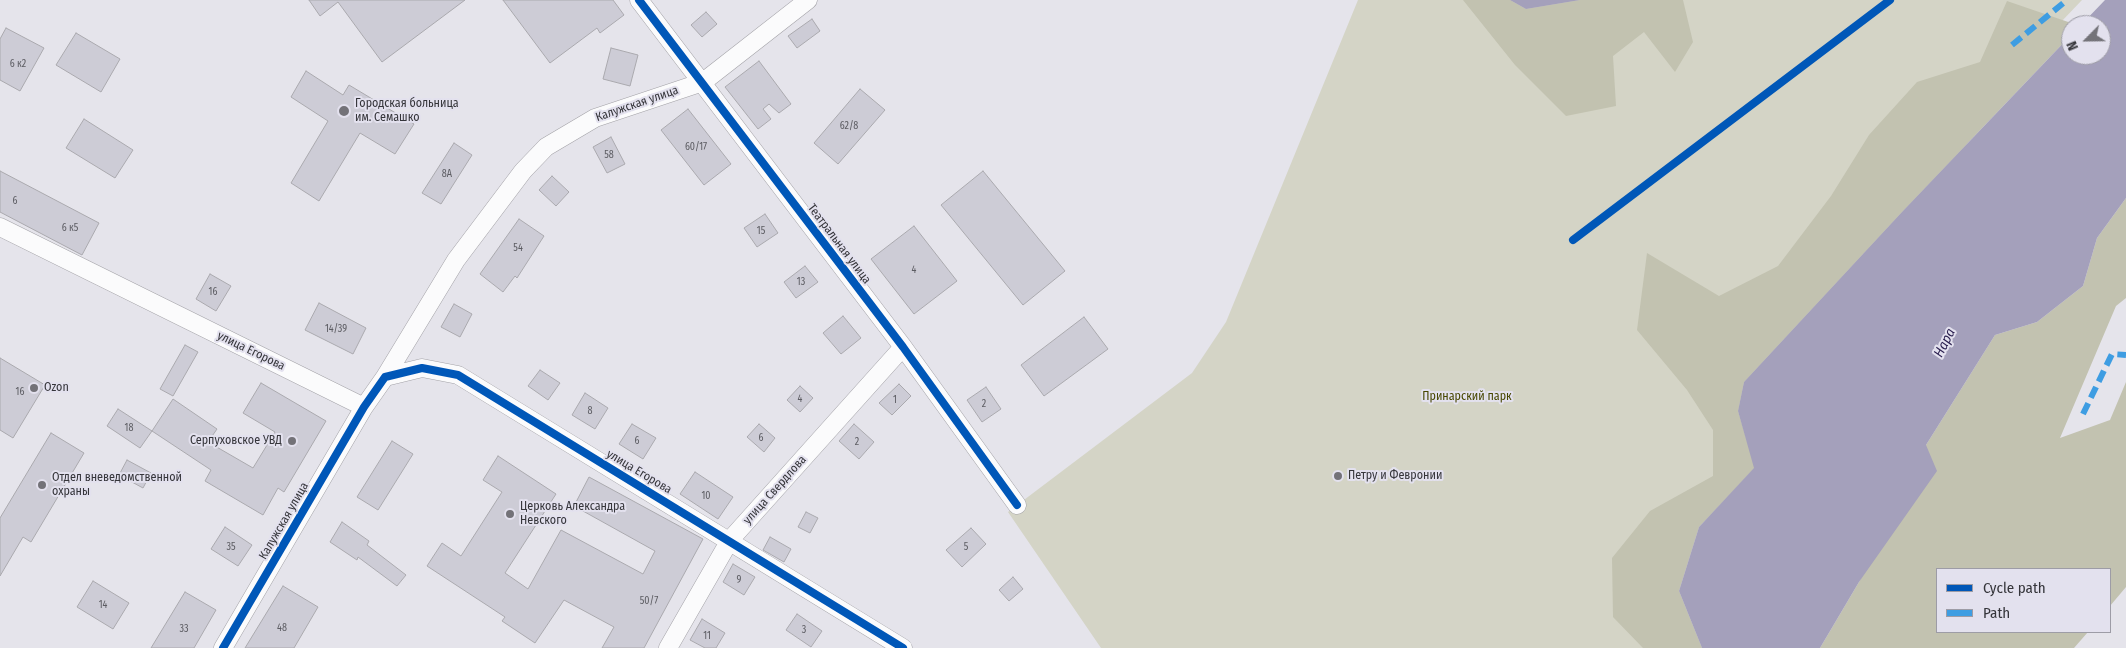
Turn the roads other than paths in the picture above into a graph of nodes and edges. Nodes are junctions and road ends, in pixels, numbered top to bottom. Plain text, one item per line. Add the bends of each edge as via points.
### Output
1 (640, 0) edge
2 (808, 0) edge
3 (703, 82) junction
4 (0, 227) edge
5 (903, 348) junction
6 (385, 377) junction
7 (364, 407) junction
8 (1017, 505) dead end
9 (730, 540) junction
10 (223, 648) edge
11 (668, 648) edge
12 (903, 648) edge

1 - 3 street, Театральная улица
2 - 3 street, Калужская улица
3 - 5 street, Театральная улица
3 - 6 street, Калужская улица via 595,118 546,147 523,171 456,260
4 - 7 street, улица Егорова
5 - 8 street, Театральная улица
5 - 9 street, улица Свердлова
6 - 7 street
6 - 9 street, улица Егорова via 422,368 458,376
7 - 10 street, Калужская улица
9 - 11 street, улица Свердлова
9 - 12 street, улица Егорова

